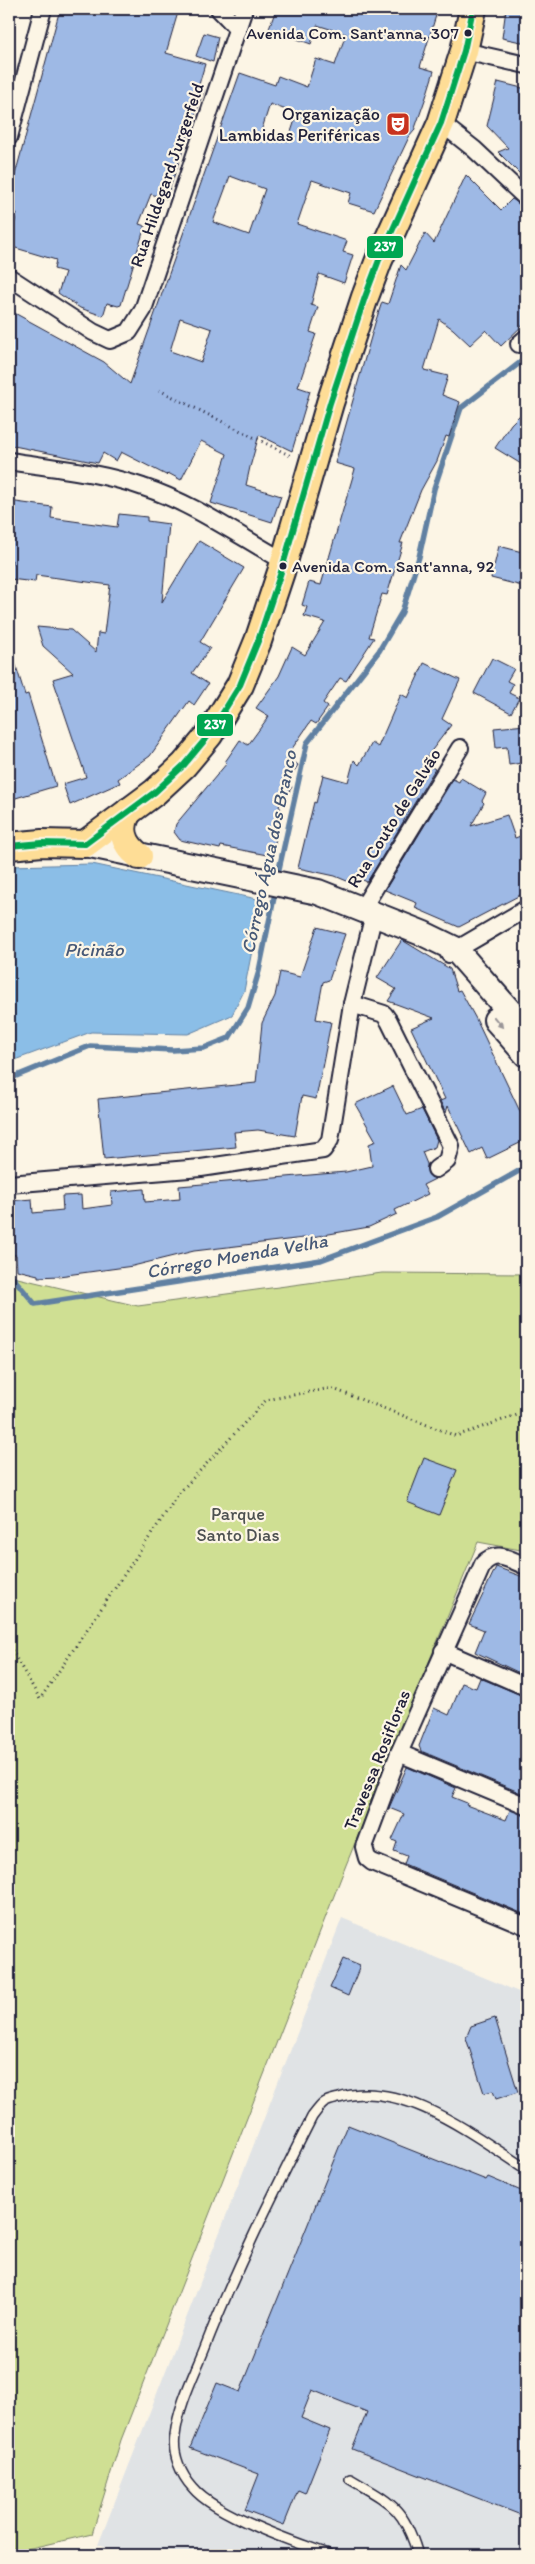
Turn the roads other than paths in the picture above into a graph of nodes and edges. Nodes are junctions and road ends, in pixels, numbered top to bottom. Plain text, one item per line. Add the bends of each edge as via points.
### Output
1 (43, 9) edge
2 (219, 9) edge
3 (244, 9) edge
4 (472, 9) edge
5 (238, 29) junction
6 (464, 51) junction
7 (526, 65) edge
8 (441, 123) junction
9 (9, 137) edge
10 (526, 198) edge
11 (9, 278) edge
12 (9, 461) edge
13 (284, 561) junction
14 (460, 748) dead end
15 (129, 811) junction
16 (85, 844) junction
17 (9, 846) edge
18 (139, 856) junction
19 (526, 909) edge
20 (368, 911) junction
21 (452, 952) junction
22 (352, 1004) junction
23 (523, 1020) edge
24 (526, 1054) edge
25 (436, 1169) dead end
26 (9, 1184) edge
27 (526, 1566) edge
28 (443, 1651) junction
29 (526, 1687) edge
30 (399, 1752) junction
31 (526, 1806) edge
32 (526, 1926) edge
33 (526, 2169) edge
34 (350, 2479) dead end
35 (331, 2555) edge
36 (418, 2555) edge

1 - 9 street
2 - 5 street
3 - 5 street, Rua Hildegard Jurgerfeld
4 - 6 main road
5 - 11 street, Rua Hildegard Jurgerfeld via 143,310 129,332 110,340
6 - 7 street
6 - 8 main road
8 - 10 street
8 - 13 main road via 378,260 330,402
12 - 13 street via 113,478 143,487 173,499
13 - 15 main road via 258,641 225,711 209,736 184,764
14 - 20 street, Rua Couto de Galvão
15 - 16 main road
15 - 18 main road via 124,837 129,849
16 - 17 main road
16 - 18 main road
18 - 20 main road via 318,892
19 - 21 street
20 - 21 main road via 424,934
20 - 22 street, Rua Couto de Galvão
21 - 23 main road
21 -> 24 main road via 497,1022
22 - 25 street via 384,1014 389,1020 451,1146 446,1161
22 - 26 street, Rua Couto de Galvão via 330,1140 323,1150 201,1168
27 - 28 street, Travessa Rosifloras via 499,1555 486,1560
28 - 29 street
28 - 30 street, Travessa Rosifloras
30 - 31 street
30 - 32 street, Travessa Rosifloras via 367,1836 364,1847 367,1858
33 - 35 lane via 444,2118 393,2097 348,2095 325,2103 307,2126 231,2281 189,2387 174,2437 181,2470 206,2502 289,2540
34 - 36 lane via 388,2500 407,2521

